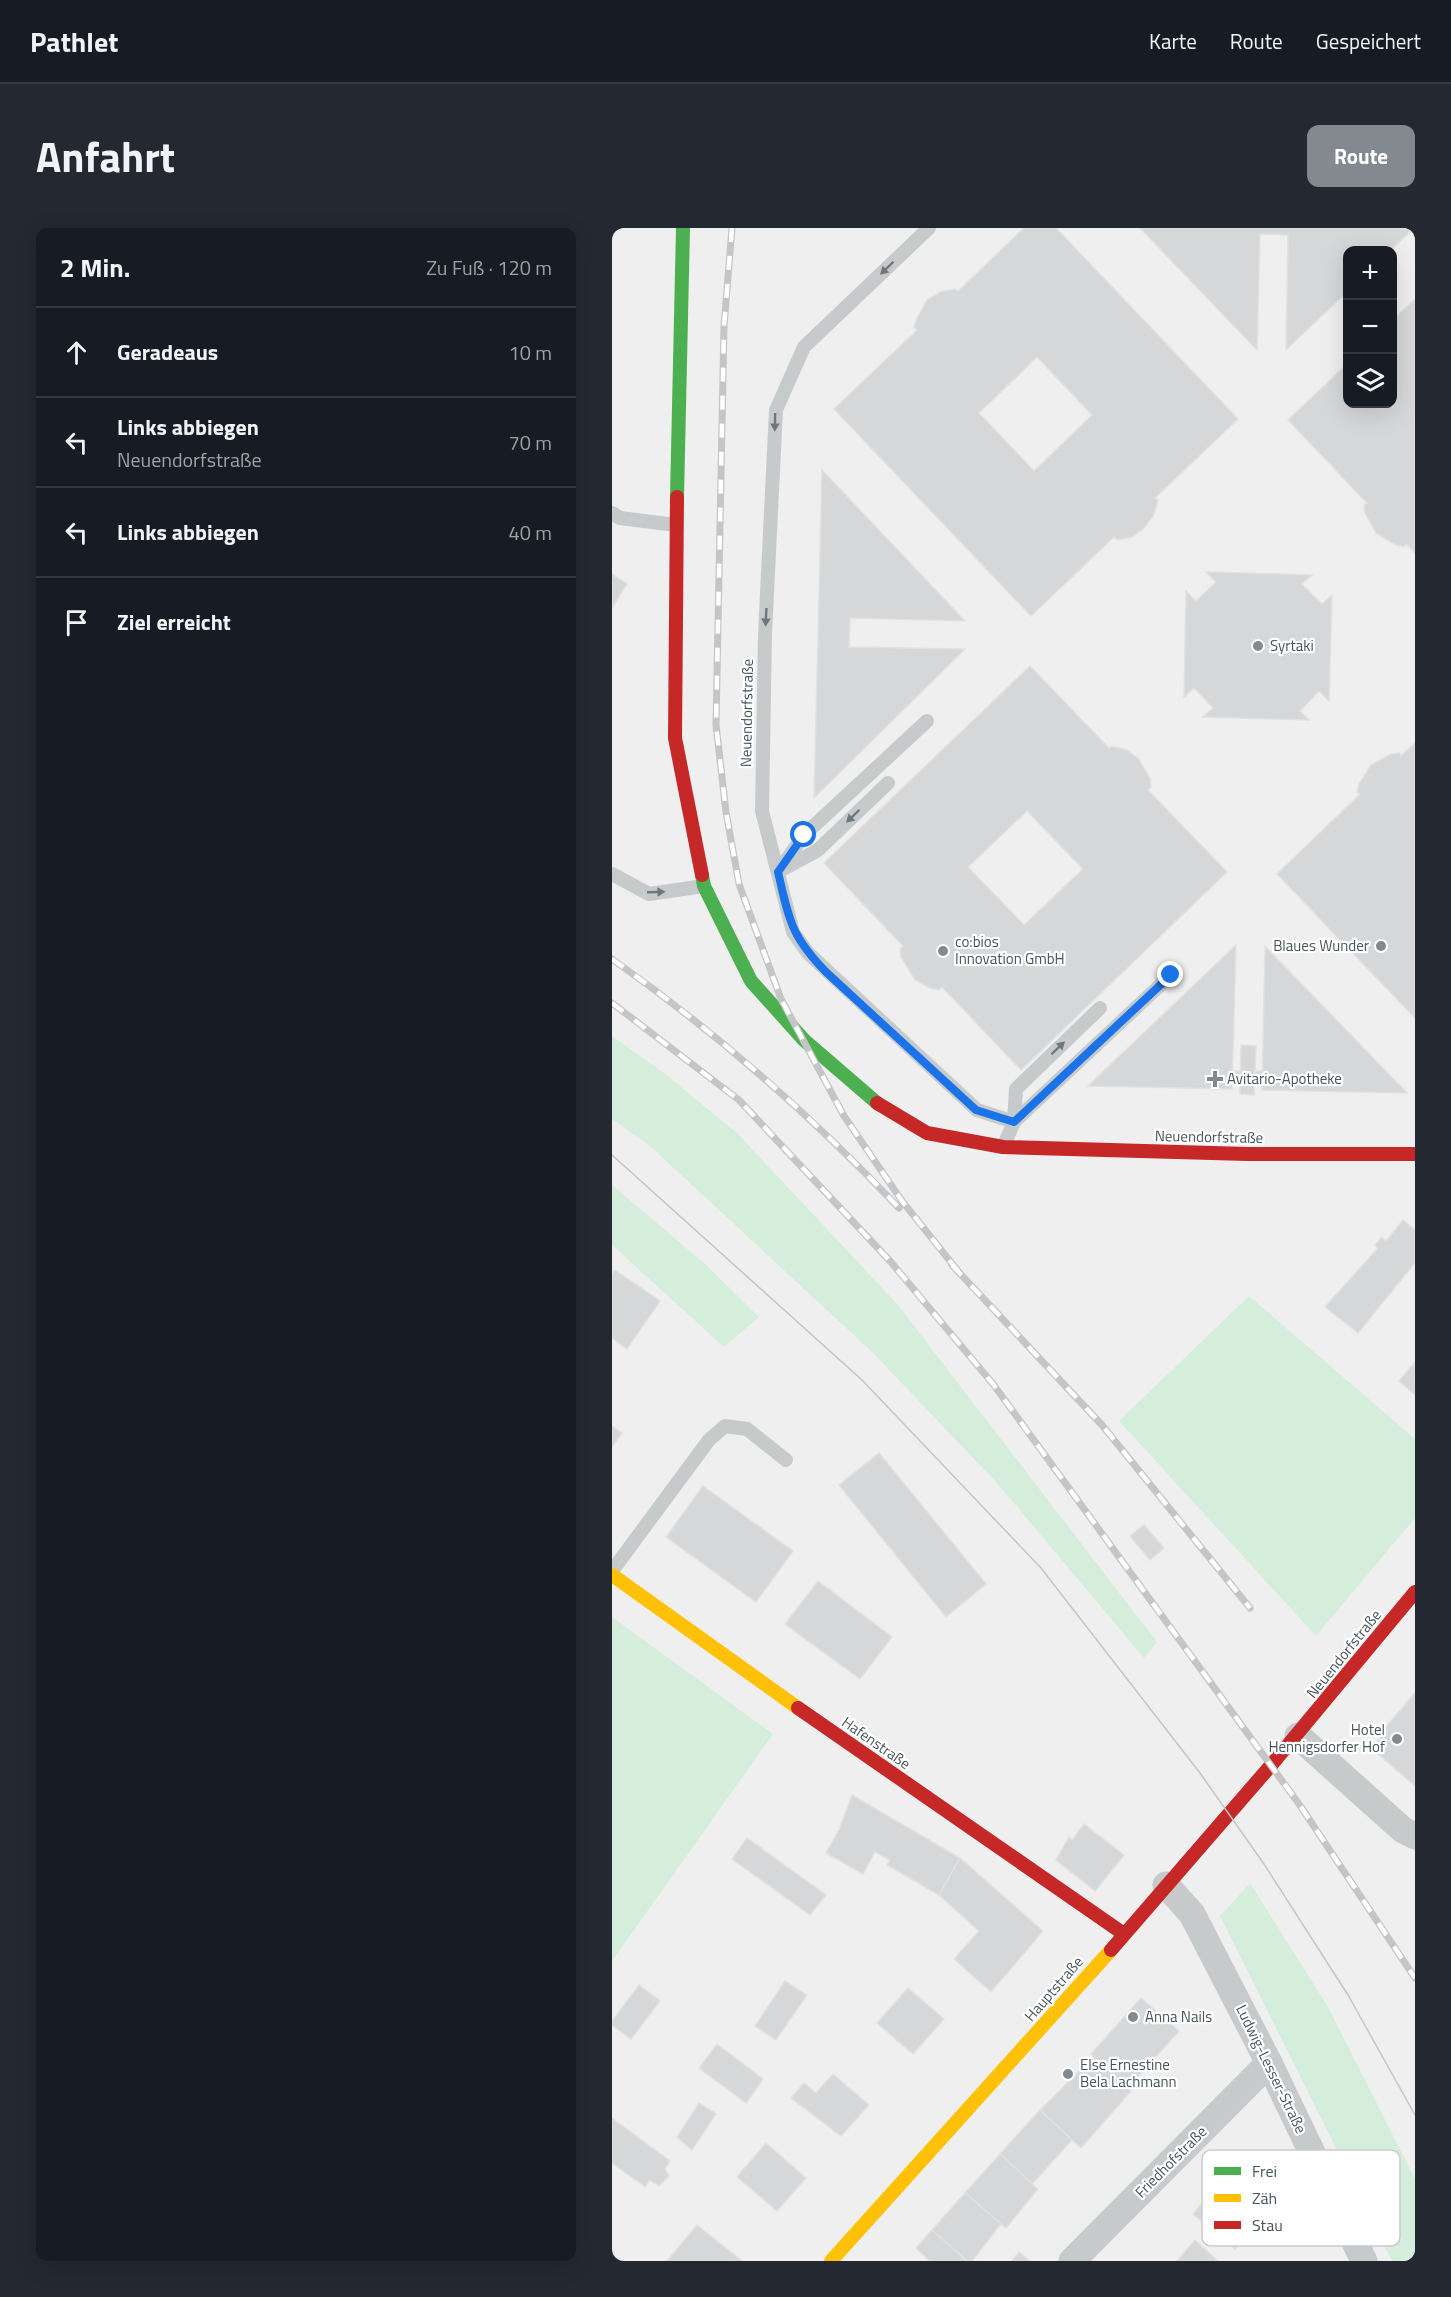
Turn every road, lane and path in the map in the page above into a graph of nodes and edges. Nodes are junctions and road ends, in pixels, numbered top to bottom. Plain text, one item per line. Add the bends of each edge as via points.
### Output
1 (683, 228) edge
2 (929, 228) edge
3 (612, 513) edge
4 (676, 525) junction
5 (927, 721) dead end
6 (888, 783) dead end
7 (778, 872) junction
8 (612, 874) edge
9 (704, 886) junction
10 (1171, 975) dead end
11 (1100, 1008) dead end
12 (1014, 1122) junction
13 (1003, 1147) junction
14 (1415, 1154) edge
15 (786, 1460) dead end
16 (612, 1573) edge
17 (1415, 1592) edge
18 (1298, 1737) junction
19 (1415, 1836) edge
20 (1167, 1886) junction
21 (1124, 1935) junction
22 (1269, 2063) junction
23 (1311, 2150) edge
24 (1357, 2246) edge
25 (831, 2261) edge
26 (1072, 2261) edge
27 (1364, 2261) edge

1 - 4 street, Neuendorfstraße
2 -> 7 lane, Neuendorfstraße via 804,347 776,410 765,634 762,811
3 - 4 lane via 620,518
4 - 9 street, Neuendorfstraße via 675,738
5 - 7 lane via 804,835
6 -> 7 lane via 818,850
7 - 12 lane, Neuendorfstraße via 793,932 808,953 976,1110
8 -> 9 lane via 649,894
9 - 13 street, Neuendorfstraße via 751,981 812,1047 873,1100 927,1132
10 - 12 lane
12 -> 11 lane via 1016,1089
12 - 13 lane
13 - 14 street, Neuendorfstraße
15 - 16 lane via 747,1429 725,1426 709,1440
16 - 21 street, Hafenstraße via 793,1705
17 - 18 street, Neuendorfstraße
18 - 19 street via 1403,1830
18 - 20 street, Hauptstraße
20 - 21 street, Hauptstraße
20 - 22 street, Ludwig-Lesser-Straße via 1192,1914
21 - 25 street, Hauptstraße
22 - 23 street, Ludwig-Lesser-Straße
22 - 26 street, Friedhofstraße
24 - 27 street, Ludwig-Lesser-Straße

